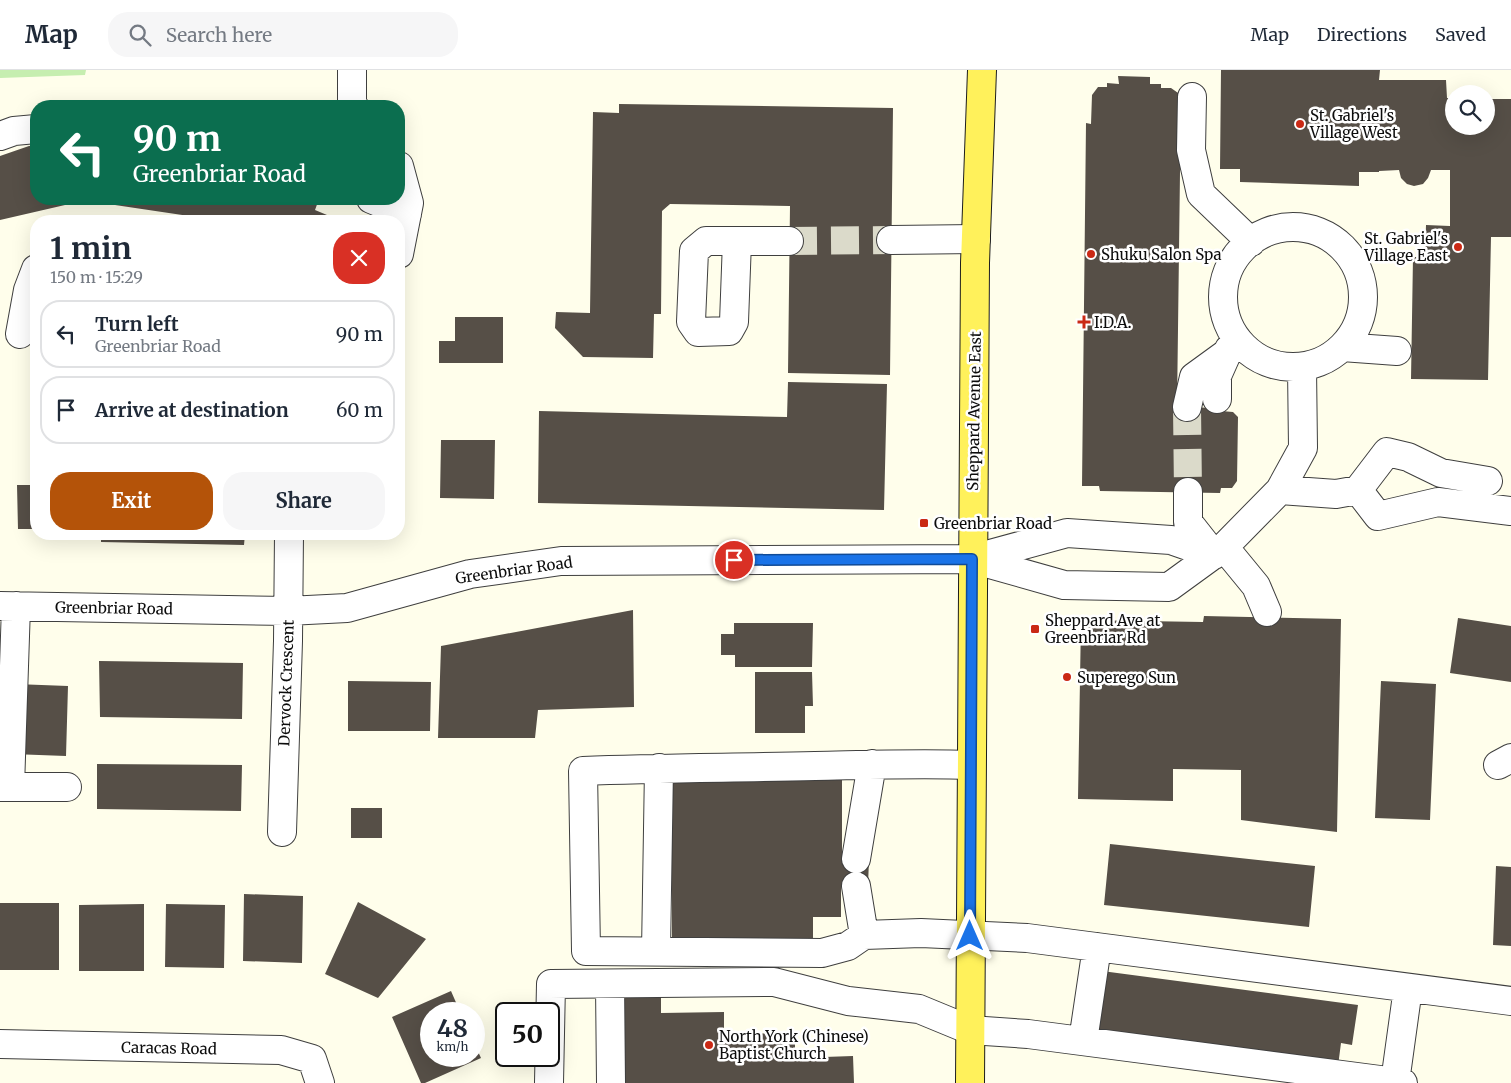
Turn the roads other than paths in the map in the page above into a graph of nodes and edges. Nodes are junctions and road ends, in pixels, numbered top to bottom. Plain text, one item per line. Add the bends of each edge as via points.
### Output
1 (352, 70) edge
2 (982, 70) edge
3 (1192, 97) dead end
4 (352, 100) edge
5 (30, 129) edge
6 (0, 136) edge
7 (405, 188) edge
8 (385, 205) edge
9 (407, 214) junction
10 (405, 224) edge
11 (976, 239) junction
12 (891, 240) tunnel mouth
13 (736, 241) dead end
14 (789, 241) tunnel mouth
15 (1251, 242) junction
16 (30, 285) edge
17 (19, 334) edge
18 (1231, 345) junction
19 (1342, 347) junction
20 (1397, 351) dead end
21 (1302, 368) junction
22 (1217, 399) tunnel mouth
23 (1187, 407) tunnel mouth
24 (1488, 481) dead end
25 (1280, 490) junction
26 (1358, 490) junction
27 (1188, 492) tunnel mouth
28 (1511, 511) edge
29 (289, 540) edge
30 (1219, 551) junction
31 (972, 559) junction
32 (8, 606) edge
33 (288, 611) junction
34 (1267, 612) dead end
35 (872, 764) junction
36 (971, 765) junction
37 (659, 768) junction
38 (5, 787) edge
39 (67, 787) dead end
40 (282, 832) dead end
41 (856, 859) dead end
42 (856, 886) dead end
43 (864, 935) junction
44 (970, 936) junction
45 (1097, 947) junction
46 (656, 951) junction
47 (610, 984) junction
48 (1408, 988) junction
49 (1511, 1001) edge
50 (970, 1030) junction
51 (1083, 1041) junction
52 (0, 1044) edge
53 (1399, 1082) edge
54 (320, 1083) edge
55 (549, 1083) edge
56 (611, 1083) edge
57 (970, 1083) edge

1 - 4 street
2 - 11 main road, Sheppard Avenue East
3 - 15 street via 1191,150 1201,194
5 - 6 street via 14,130
7 - 9 street via 409,203
8 - 9 street
9 - 10 street
11 - 12 street
11 - 31 main road, Sheppard Avenue East
13 - 14 street
15 - 18 street via 1237,253 1226,275 1222,305 1230,329
15 - 19 street via 1261,233 1285,226 1315,229 1337,240 1357,265 1364,288 1361,319
16 - 17 street
18 - 21 street via 1271,365
18 - 22 street via 1217,376
18 - 23 street via 1194,377
19 - 20 street
19 - 21 street via 1325,360
21 - 25 street via 1303,448
24 - 26 street via 1441,472 1408,457 1387,452
25 - 26 street via 1336,494
25 - 30 street
26 - 28 street via 1378,516 1438,502
27 - 30 street via 1188,522
29 - 33 street, Dervock Crescent
30 - 31 street via 1171,540 1067,533
30 - 31 street via 1169,587 1064,585
30 - 34 street via 1256,586
31 - 33 street, Greenbriar Road via 561,561 470,574 347,608
31 - 36 main road, Sheppard Avenue East
32 - 33 street, Greenbriar Road
32 - 38 street
33 - 40 street, Dervock Crescent
35 - 36 street
35 - 37 street
35 - 41 street
36 - 44 main road, Sheppard Avenue East
37 - 46 street
37 - 46 street via 582,771 586,951
38 - 39 street
42 - 43 street
43 - 44 street via 921,933
43 - 46 street via 848,946 822,953
44 - 45 street via 1027,938
44 - 50 main road, Sheppard Avenue East
45 - 48 street
45 - 51 street
47 - 50 street via 774,982 848,1001 919,1009
47 - 55 street via 551,984
47 - 56 street
48 - 49 street
48 - 53 street
50 - 51 street
50 - 57 main road, Sheppard Avenue East
51 - 53 street
52 - 54 street, Caracas Road via 281,1050 312,1059

